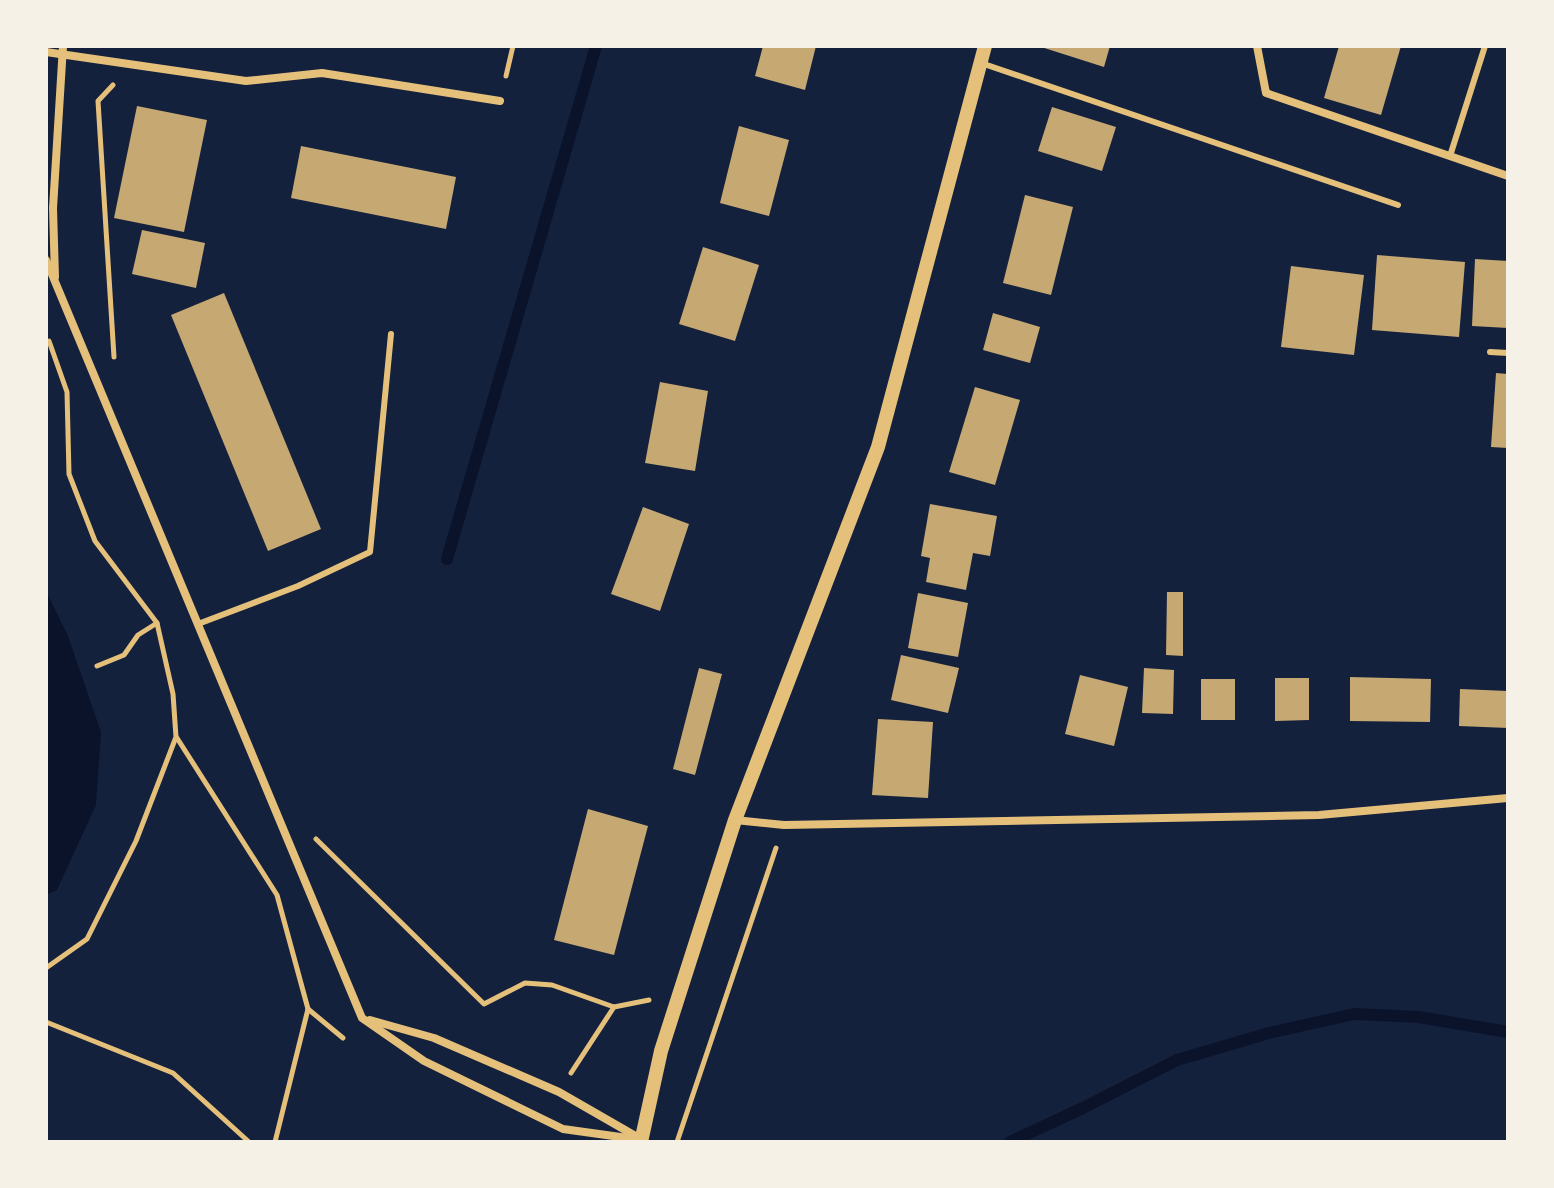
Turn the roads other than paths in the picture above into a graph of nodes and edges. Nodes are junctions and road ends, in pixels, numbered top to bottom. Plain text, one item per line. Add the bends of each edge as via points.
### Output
1 (985, 46) edge
2 (1257, 46) edge
3 (1485, 46) edge
4 (62, 50) edge
5 (46, 52) edge
6 (981, 63) junction
7 (500, 101) dead end
8 (1450, 156) junction
9 (1508, 176) edge
10 (1398, 205) dead end
11 (46, 260) edge
12 (55, 279) junction
13 (391, 334) dead end
14 (1490, 352) dead end
15 (1508, 353) edge
16 (198, 624) junction
17 (1508, 798) edge
18 (735, 820) junction
19 (362, 1018) junction
20 (642, 1141) edge

1 - 6 street
2 - 8 street via 1266,93
3 - 8 lane
4 - 5 street
4 - 7 street via 246,81 322,73
4 - 12 street via 53,208
6 - 10 lane
6 - 18 street via 878,447
8 - 9 street
11 - 12 street
12 - 16 street
13 - 16 lane via 370,552
14 - 15 lane
16 - 19 street
17 - 18 street via 1319,815 784,825
18 - 20 street via 661,1051
19 - 20 street via 434,1038 559,1092
19 - 20 street via 424,1061 563,1129

